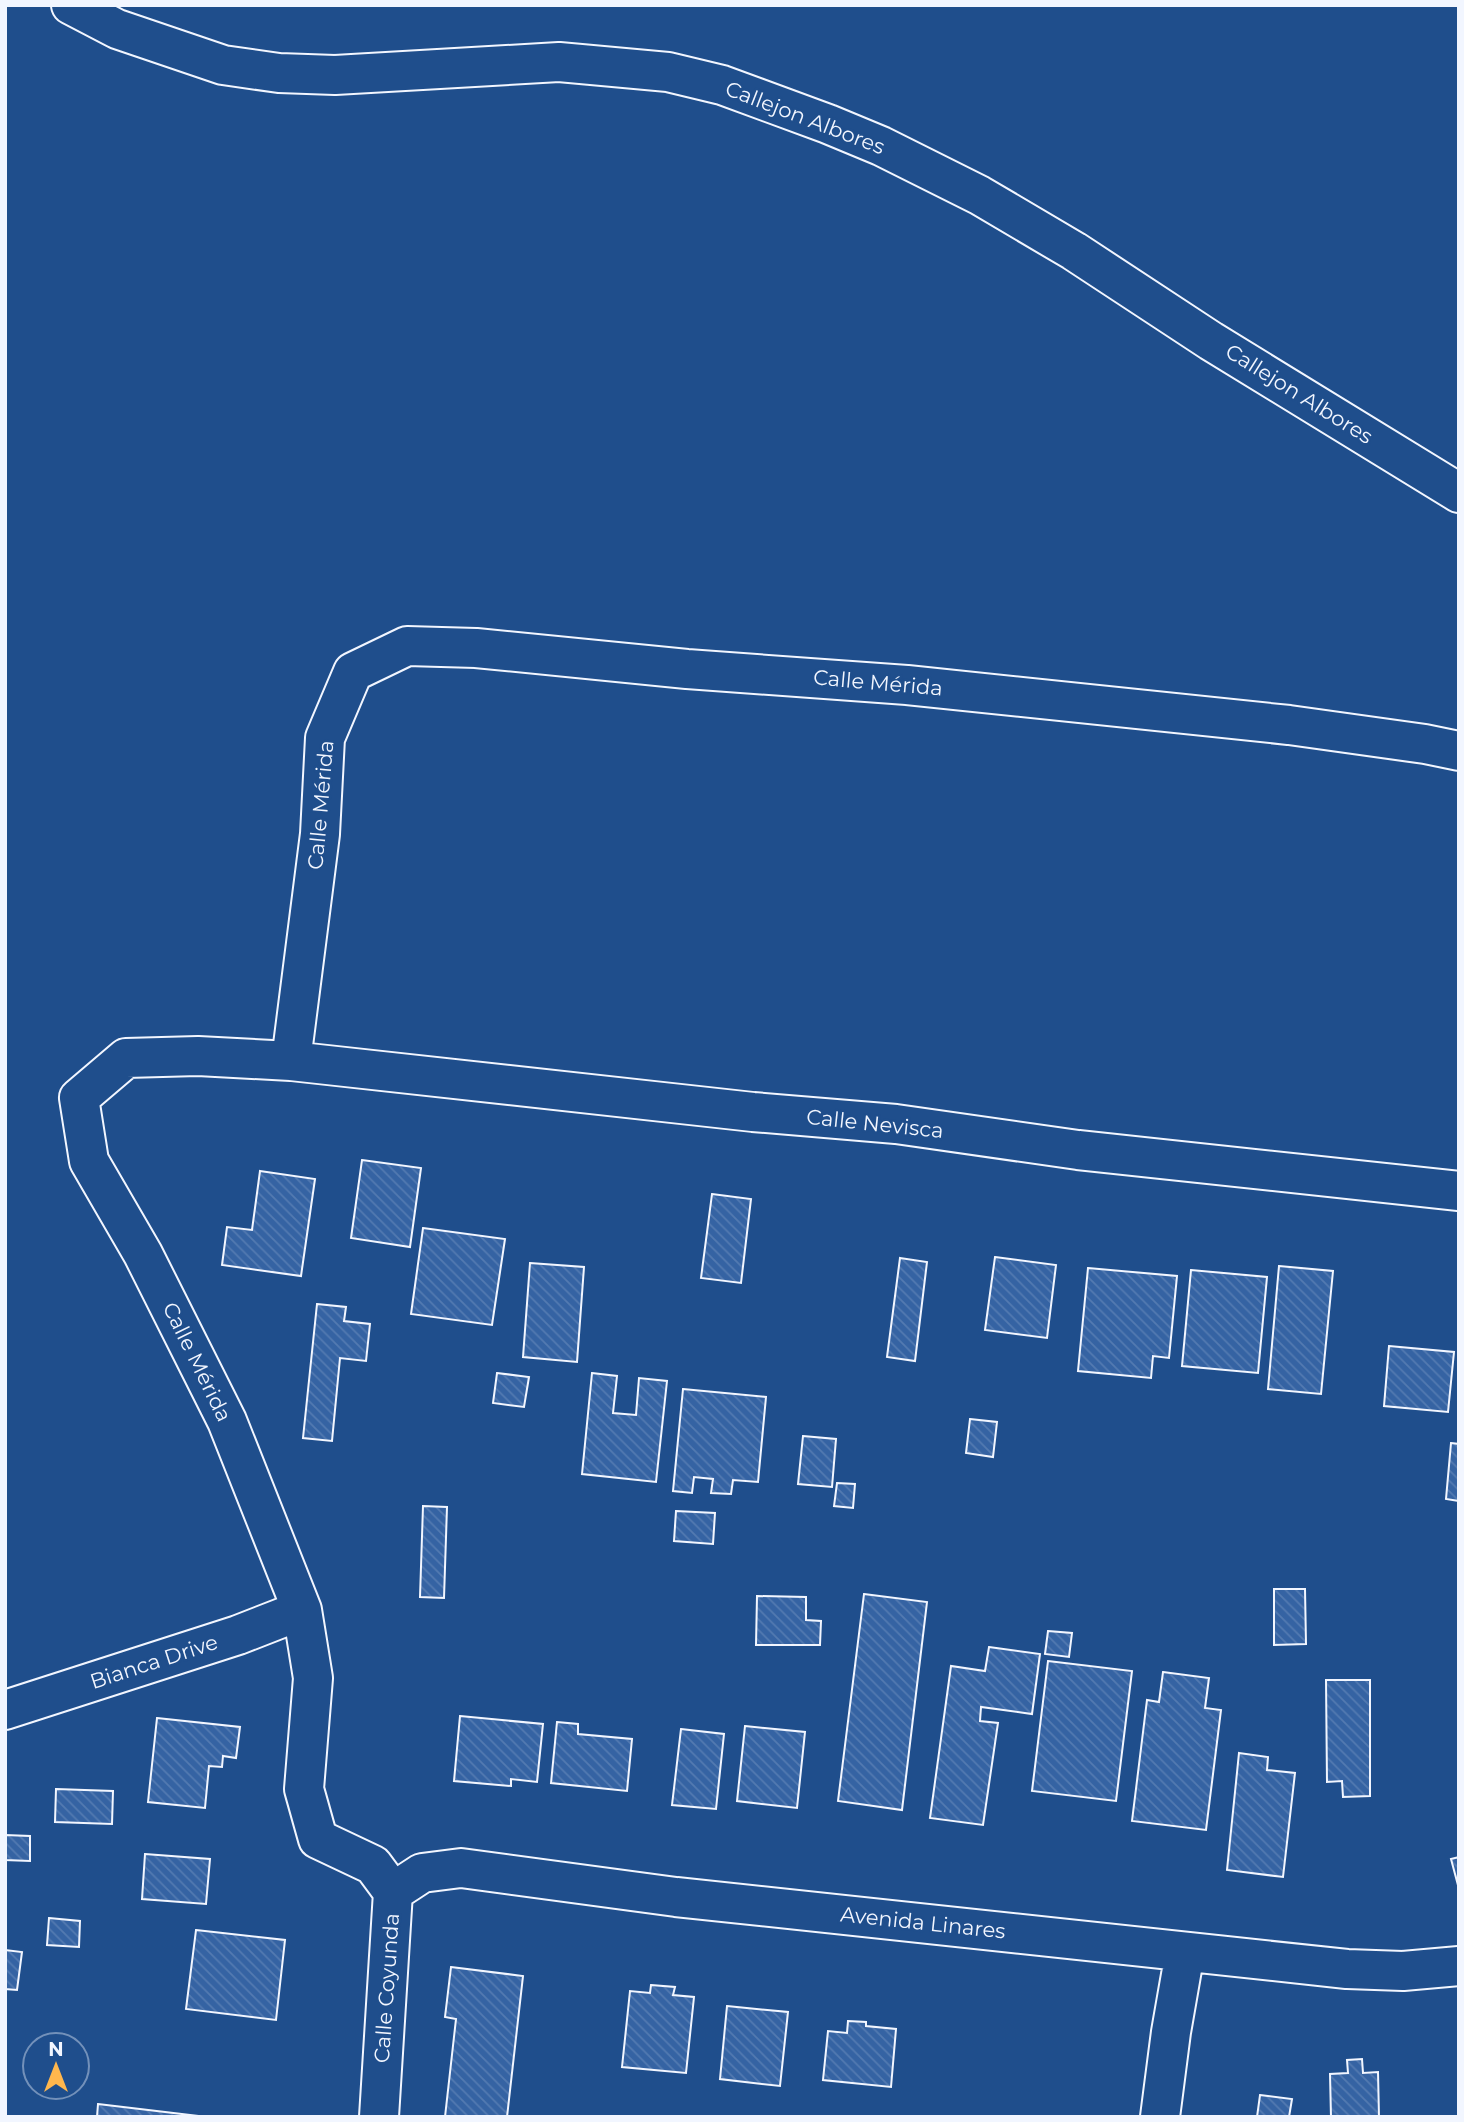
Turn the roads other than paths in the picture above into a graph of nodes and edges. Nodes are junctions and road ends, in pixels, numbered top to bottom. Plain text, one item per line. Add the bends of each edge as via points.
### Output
1 (71, 5) edge
2 (1459, 493) edge
3 (1459, 751) edge
4 (291, 1061) junction
5 (1459, 1191) edge
6 (302, 1610) junction
7 (5, 1710) edge
8 (393, 1892) junction
9 (1185, 1952) junction
10 (1459, 1966) edge
11 (379, 2117) edge
12 (1160, 2117) edge

1 - 2 street, Callejon Albores via 117,29 223,65 279,73 335,75 559,62 668,72 722,85 881,146 979,195
3 - 4 street, Calle Mérida via 1289,725 907,685 407,646 353,671 325,738 320,834
4 - 5 street, Calle Nevisca via 896,1124 1078,1150
4 - 6 street, Calle Mérida via 198,1055 126,1058 79,1098 89,1161 143,1254 227,1421
6 - 7 street, Bianca Drive
6 - 8 street, Calle Coyunda via 313,1678 304,1789 318,1839 373,1865
8 - 9 street, Avenida Linares via 422,1873 461,1868 676,1897
8 - 11 street, Calle Coyunda
9 - 10 street, Avenida Linares via 1347,1969
9 - 12 street

